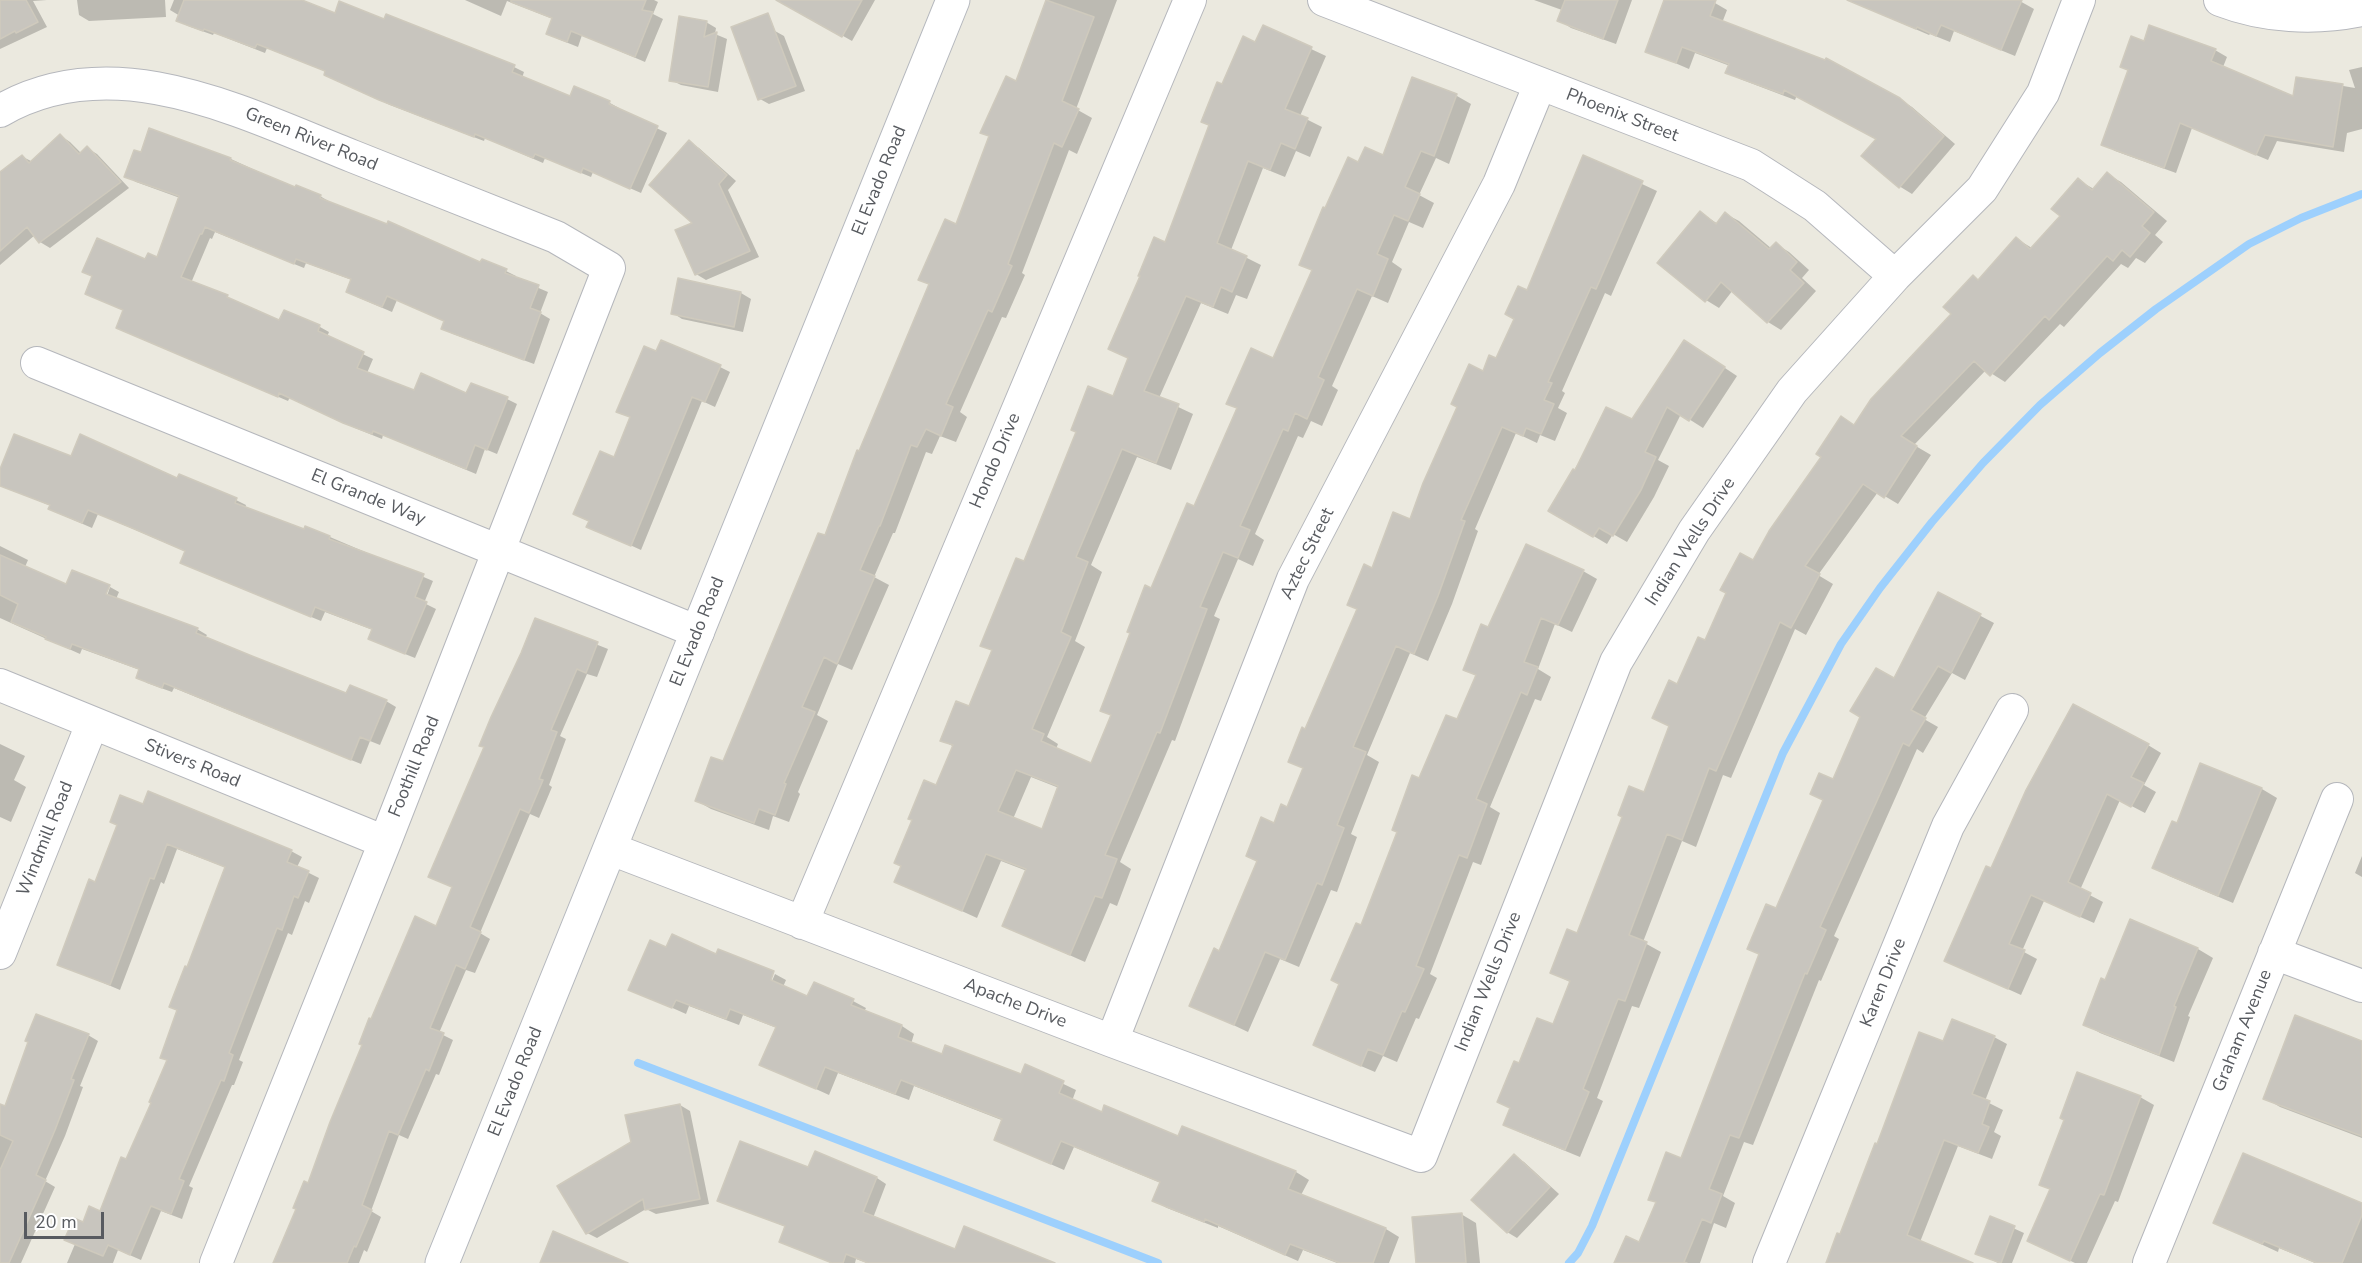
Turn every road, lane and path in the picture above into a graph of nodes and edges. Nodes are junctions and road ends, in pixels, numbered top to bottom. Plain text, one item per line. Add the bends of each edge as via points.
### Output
1 (953, 0) edge
2 (1190, 0) edge
3 (1324, 0) edge
4 (2079, 0) edge
5 (2220, 0) edge
6 (2362, 10) edge
7 (1540, 84) junction
8 (0, 111) edge
9 (609, 268) joint
10 (1896, 276) junction
11 (38, 363) dead end
12 (500, 551) junction
13 (698, 632) junction
14 (0, 685) edge
15 (2012, 710) dead end
16 (92, 724) junction
17 (2337, 799) dead end
18 (385, 842) junction
19 (611, 849) junction
20 (802, 923) junction
21 (0, 953) edge
22 (2274, 953) junction
23 (2362, 986) edge
24 (1112, 1041) junction
25 (1421, 1156) joint
26 (216, 1263) edge
27 (442, 1263) edge
28 (1769, 1263) edge
29 (2149, 1263) edge

1 - 13 main road, El Evado Road
2 - 20 street, Hondo Drive
3 - 7 street, Phoenix Street
4 - 10 street, Indian Wells Drive via 2043,93 1982,189
5 - 6 street via 2243,9 2298,17
7 - 10 street, Phoenix Street via 1751,165 1815,206
7 - 24 street, Aztec Street via 1499,184 1293,579
8 - 9 street, Green River Road via 70,84 135,84 209,99 556,237
9 - 12 street, Foothill Road
10 - 25 street, Indian Wells Drive via 1792,391 1694,531 1616,662
11 - 12 street, El Grande Way
12 - 13 street, El Grande Way
12 - 18 street, Foothill Road
13 - 19 main road, El Evado Road
14 - 16 street, Stivers Road
15 - 28 street, Karen Drive via 1948,826
16 - 18 street, Stivers Road
16 - 21 street, Windmill Road
17 - 22 street, Graham Avenue
18 - 26 street, Foothill Road
19 - 20 street, Apache Drive
19 - 27 main road, El Evado Road
20 - 24 street, Apache Drive
22 - 23 street
22 - 29 street, Graham Avenue
24 - 25 street, Apache Drive

